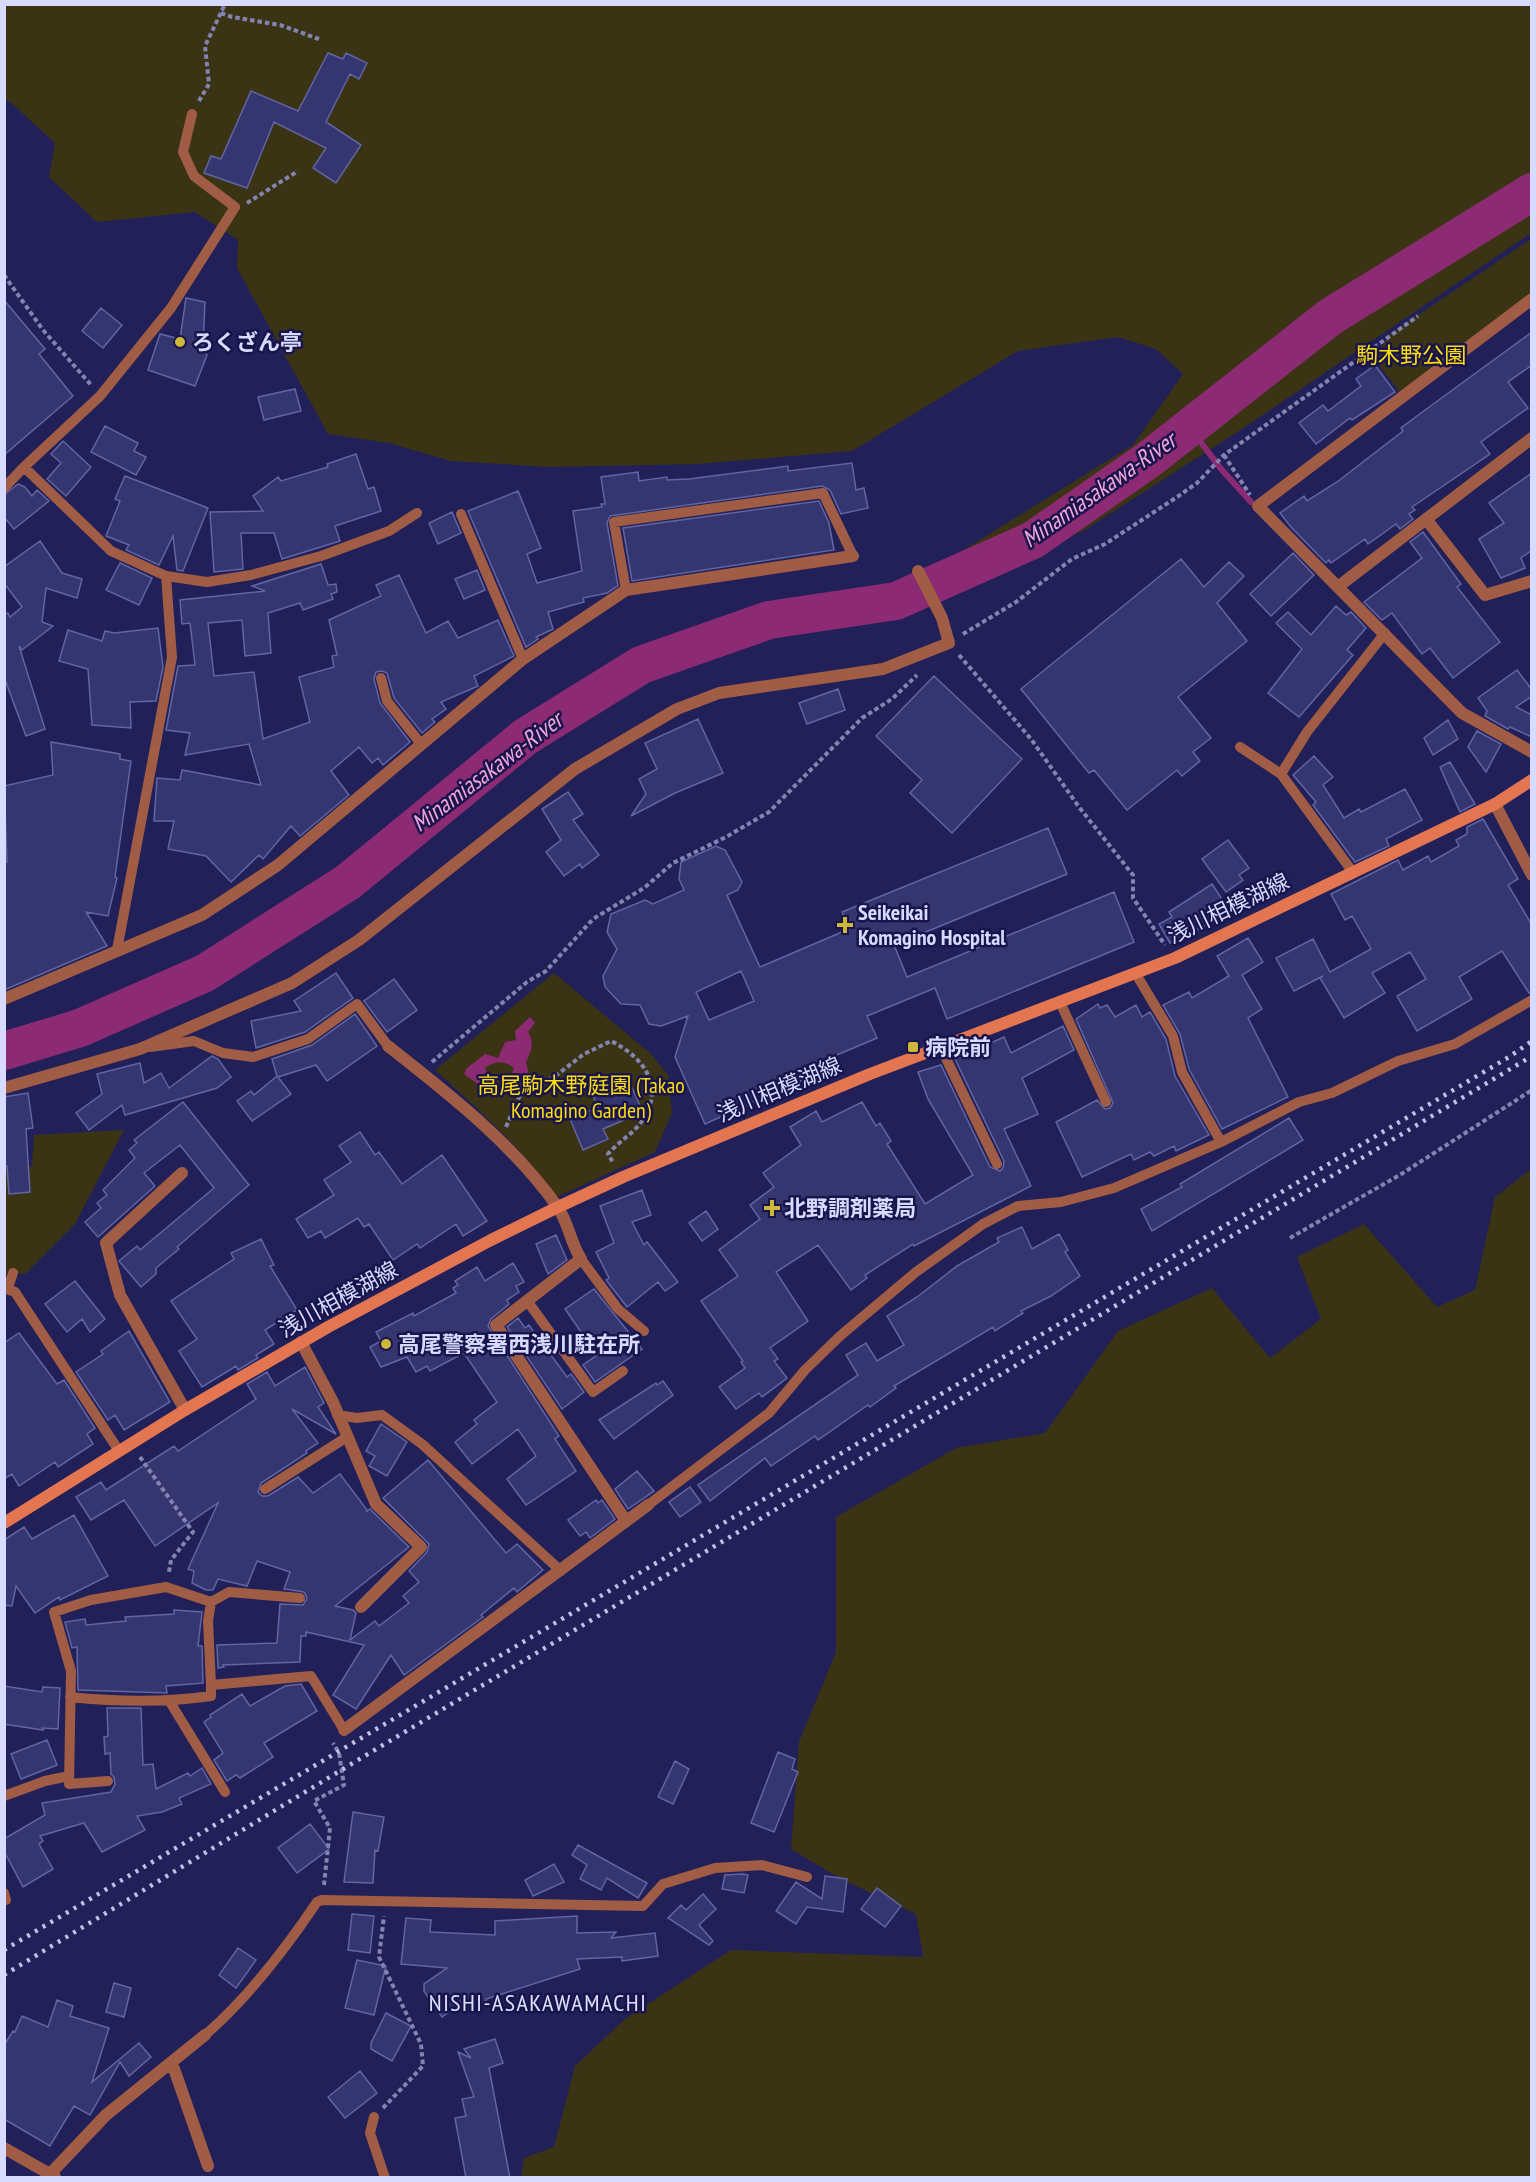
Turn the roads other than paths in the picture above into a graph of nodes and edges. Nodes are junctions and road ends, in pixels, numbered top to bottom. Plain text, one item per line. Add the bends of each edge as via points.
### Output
1 (192, 114) road end
2 (1532, 299) edge
3 (1532, 438) edge
4 (24, 467) junction
5 (4, 488) edge
6 (417, 513) dead end
7 (461, 514) dead end
8 (1426, 519) junction
9 (853, 556) joint
10 (918, 570) dead end
11 (166, 576) junction
12 (1532, 581) edge
13 (1339, 586) junction
14 (626, 590) junction
15 (1385, 633) junction
16 (523, 658) junction
17 (381, 678) dead end
18 (421, 744) junction
19 (1240, 747) dead end
20 (1532, 752) edge
21 (1281, 774) junction
22 (1532, 780) edge
23 (1495, 804) junction
24 (1352, 872) junction
25 (1532, 875) edge
26 (117, 950) junction
27 (1136, 974) junction
28 (4, 999) edge
29 (1532, 1000) edge
30 (1060, 1002) junction
31 (388, 1046) joint
32 (941, 1048) junction
33 (140, 1049) junction
34 (4, 1088) edge
35 (1106, 1102) dead end
36 (1221, 1142) junction
37 (996, 1164) dead end
38 (182, 1173) dead end
39 (558, 1207) junction
40 (581, 1259) junction
41 (13, 1274) dead end
42 (6, 1288) edge
43 (528, 1302) junction
44 (644, 1330) dead end
45 (301, 1342) junction
46 (623, 1371) dead end
47 (185, 1410) junction
48 (337, 1415) junction
49 (347, 1437) junction
50 (119, 1451) junction
51 (265, 1489) dead end
52 (648, 1505) joint
53 (626, 1521) junction
54 (4, 1523) edge
55 (561, 1571) junction
56 (300, 1598) dead end
57 (211, 1602) junction
58 (362, 1607) dead end
59 (211, 1685) junction
60 (69, 1697) junction
61 (170, 1702) junction
62 (344, 1730) joint
63 (69, 1776) junction
64 (108, 1781) dead end
65 (225, 1792) dead end
66 (4, 1796) edge
67 (807, 1877) dead end
68 (205, 2035) joint
69 (172, 2063) junction
70 (374, 2117) road end
71 (4, 2148) edge
72 (208, 2166) dead end
73 (54, 2175) edge
74 (385, 2178) edge

1 - 4 lane via 183,152 194,176 235,207 171,308 100,396
2 - 13 street via 1257,506
3 - 8 street
4 - 5 lane
4 - 11 lane via 111,551
6 - 11 lane via 389,531 321,556 251,575 207,582
7 - 16 lane
8 - 12 street via 1485,596
8 - 13 street
9 - 14 street
9 - 14 lane via 823,493 614,522
10 - 33 street via 942,618 949,643 883,669 719,693 677,709 575,769 359,940 292,983
11 - 26 lane via 172,657
13 - 15 street
14 - 16 street
15 - 20 street via 1462,713
15 - 21 lane via 1307,732
16 - 18 street
17 - 18 lane via 387,701
18 - 26 street via 278,865 236,895 202,915
19 - 21 lane
21 - 24 lane
22 - 23 main road, 浅川相模湖線
23 - 24 main road, 浅川相模湖線
23 - 25 street
24 - 27 main road, 浅川相模湖線
26 - 28 street
27 - 30 main road, 浅川相模湖線
27 - 36 lane via 1173,1036 1182,1072
29 - 36 lane via 1455,1044 1398,1061 1332,1093 1299,1102
30 - 32 main road, 浅川相模湖線
30 - 35 lane
31 - 33 lane via 357,1004 308,1039 253,1056 223,1053 194,1041
31 - 39 street via 501,1139
32 - 37 lane
32 - 39 main road, 浅川相模湖線 via 870,1074
33 - 34 street
36 - 52 lane via 1114,1188 1061,1202 1018,1206 983,1224 916,1272 840,1336 769,1413
38 - 47 street via 106,1243 120,1295
39 - 40 street via 571,1244
39 - 45 main road, 浅川相模湖線
40 - 43 street
40 - 44 lane via 618,1309
41 - 42 lane
42 - 50 lane via 15,1292
43 - 46 lane via 593,1392
43 - 53 street via 496,1325
45 - 47 main road, 浅川相模湖線
45 - 48 street
47 - 50 main road, 浅川相模湖線
48 - 49 street
48 - 55 lane via 382,1415 422,1444
49 - 51 lane
49 - 58 street via 376,1504 421,1547
50 - 54 main road, 浅川相模湖線
52 - 53 street
53 - 55 street
55 - 62 street
56 - 57 lane via 229,1592
57 - 59 lane
57 - 60 lane via 166,1587 91,1600 54,1612 70,1671
59 - 61 lane via 211,1696
59 - 62 lane via 312,1676
60 - 61 lane
60 - 63 lane
61 - 65 lane
63 - 64 lane via 69,1784
63 - 66 lane
67 - 68 lane via 762,1865 715,1868 663,1884 643,1906 322,1900 224,2019
68 - 69 street
69 - 72 street
69 - 73 street via 106,2115
70 - 74 lane via 370,2133
71 - 73 street

